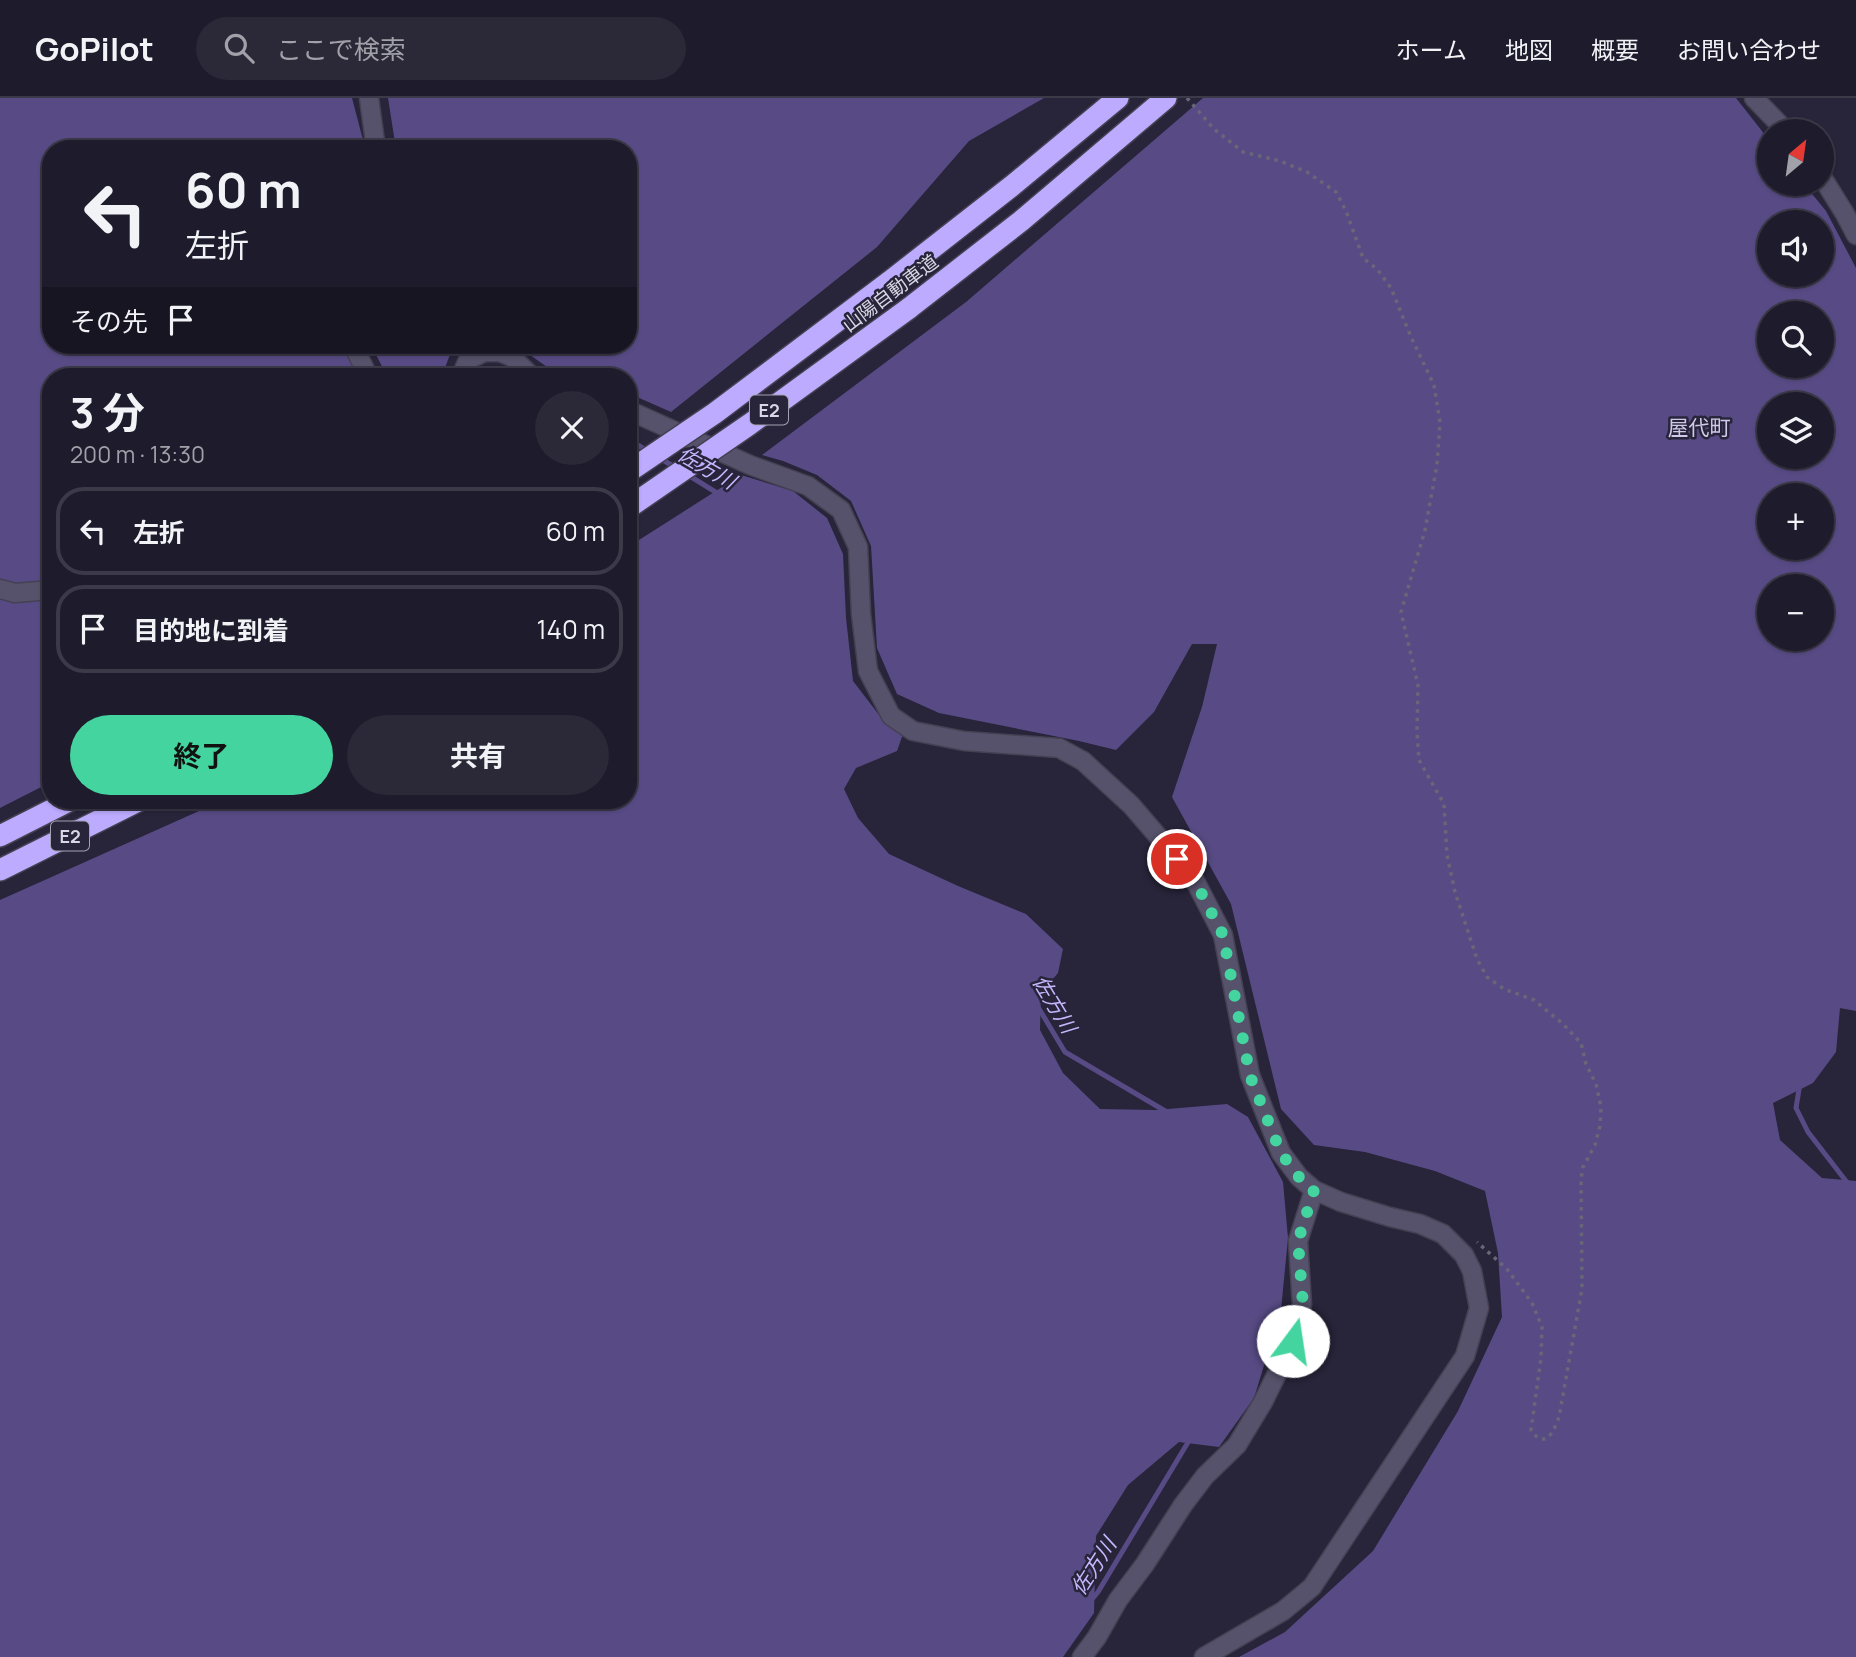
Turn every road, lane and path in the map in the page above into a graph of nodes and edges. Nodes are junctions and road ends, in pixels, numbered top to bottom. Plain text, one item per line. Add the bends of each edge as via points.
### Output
1 (369, 98) edge
2 (1118, 98) edge
3 (1166, 98) edge
4 (1187, 98) edge
5 (1754, 98) edge
6 (1774, 119) edge
7 (375, 140) edge
8 (1834, 196) edge
9 (1856, 235) edge
10 (480, 354) edge
11 (506, 354) edge
12 (464, 368) edge
13 (523, 368) edge
14 (637, 414) edge
15 (637, 466) edge
16 (637, 502) edge
17 (0, 589) edge
18 (42, 591) edge
19 (53, 809) edge
20 (122, 809) edge
21 (0, 836) edge
22 (0, 870) edge
23 (1314, 1190) junction
24 (1507, 1269) dead end
25 (1082, 1657) edge
26 (1204, 1657) edge

1 - 7 street
2 - 15 highway, 山陽自動車道 / E2, bridge via 889,282
3 - 16 highway, 山陽自動車道 / E2, bridge via 908,309
4 - 24 path via 1214,129 1243,152 1307,172 1336,192 1363,258 1391,288 1434,384 1440,422 1437,465 1425,530 1401,612 1418,685 1419,760 1444,804 1447,855 1477,959 1487,977 1534,1000 1581,1043 1601,1107 1595,1145 1581,1179 1582,1289 1559,1417 1545,1439 1531,1430 1542,1326 1532,1303
5 - 6 street
8 - 9 street
10 - 12 street via 468,360
11 - 13 street
14 - 23 street via 808,486 841,510 858,547 868,671 891,716 913,731 964,741 1059,748 1083,761 1131,805 1193,877 1223,935 1250,1076 1281,1153
17 - 18 street
19 - 21 highway, E2
20 - 22 highway, E2
23 - 25 street via 1298,1241 1303,1305 1293,1341 1263,1402 1237,1445 1183,1505
23 - 26 street via 1443,1234 1464,1255 1472,1271 1479,1308 1465,1356 1312,1587 1283,1611

